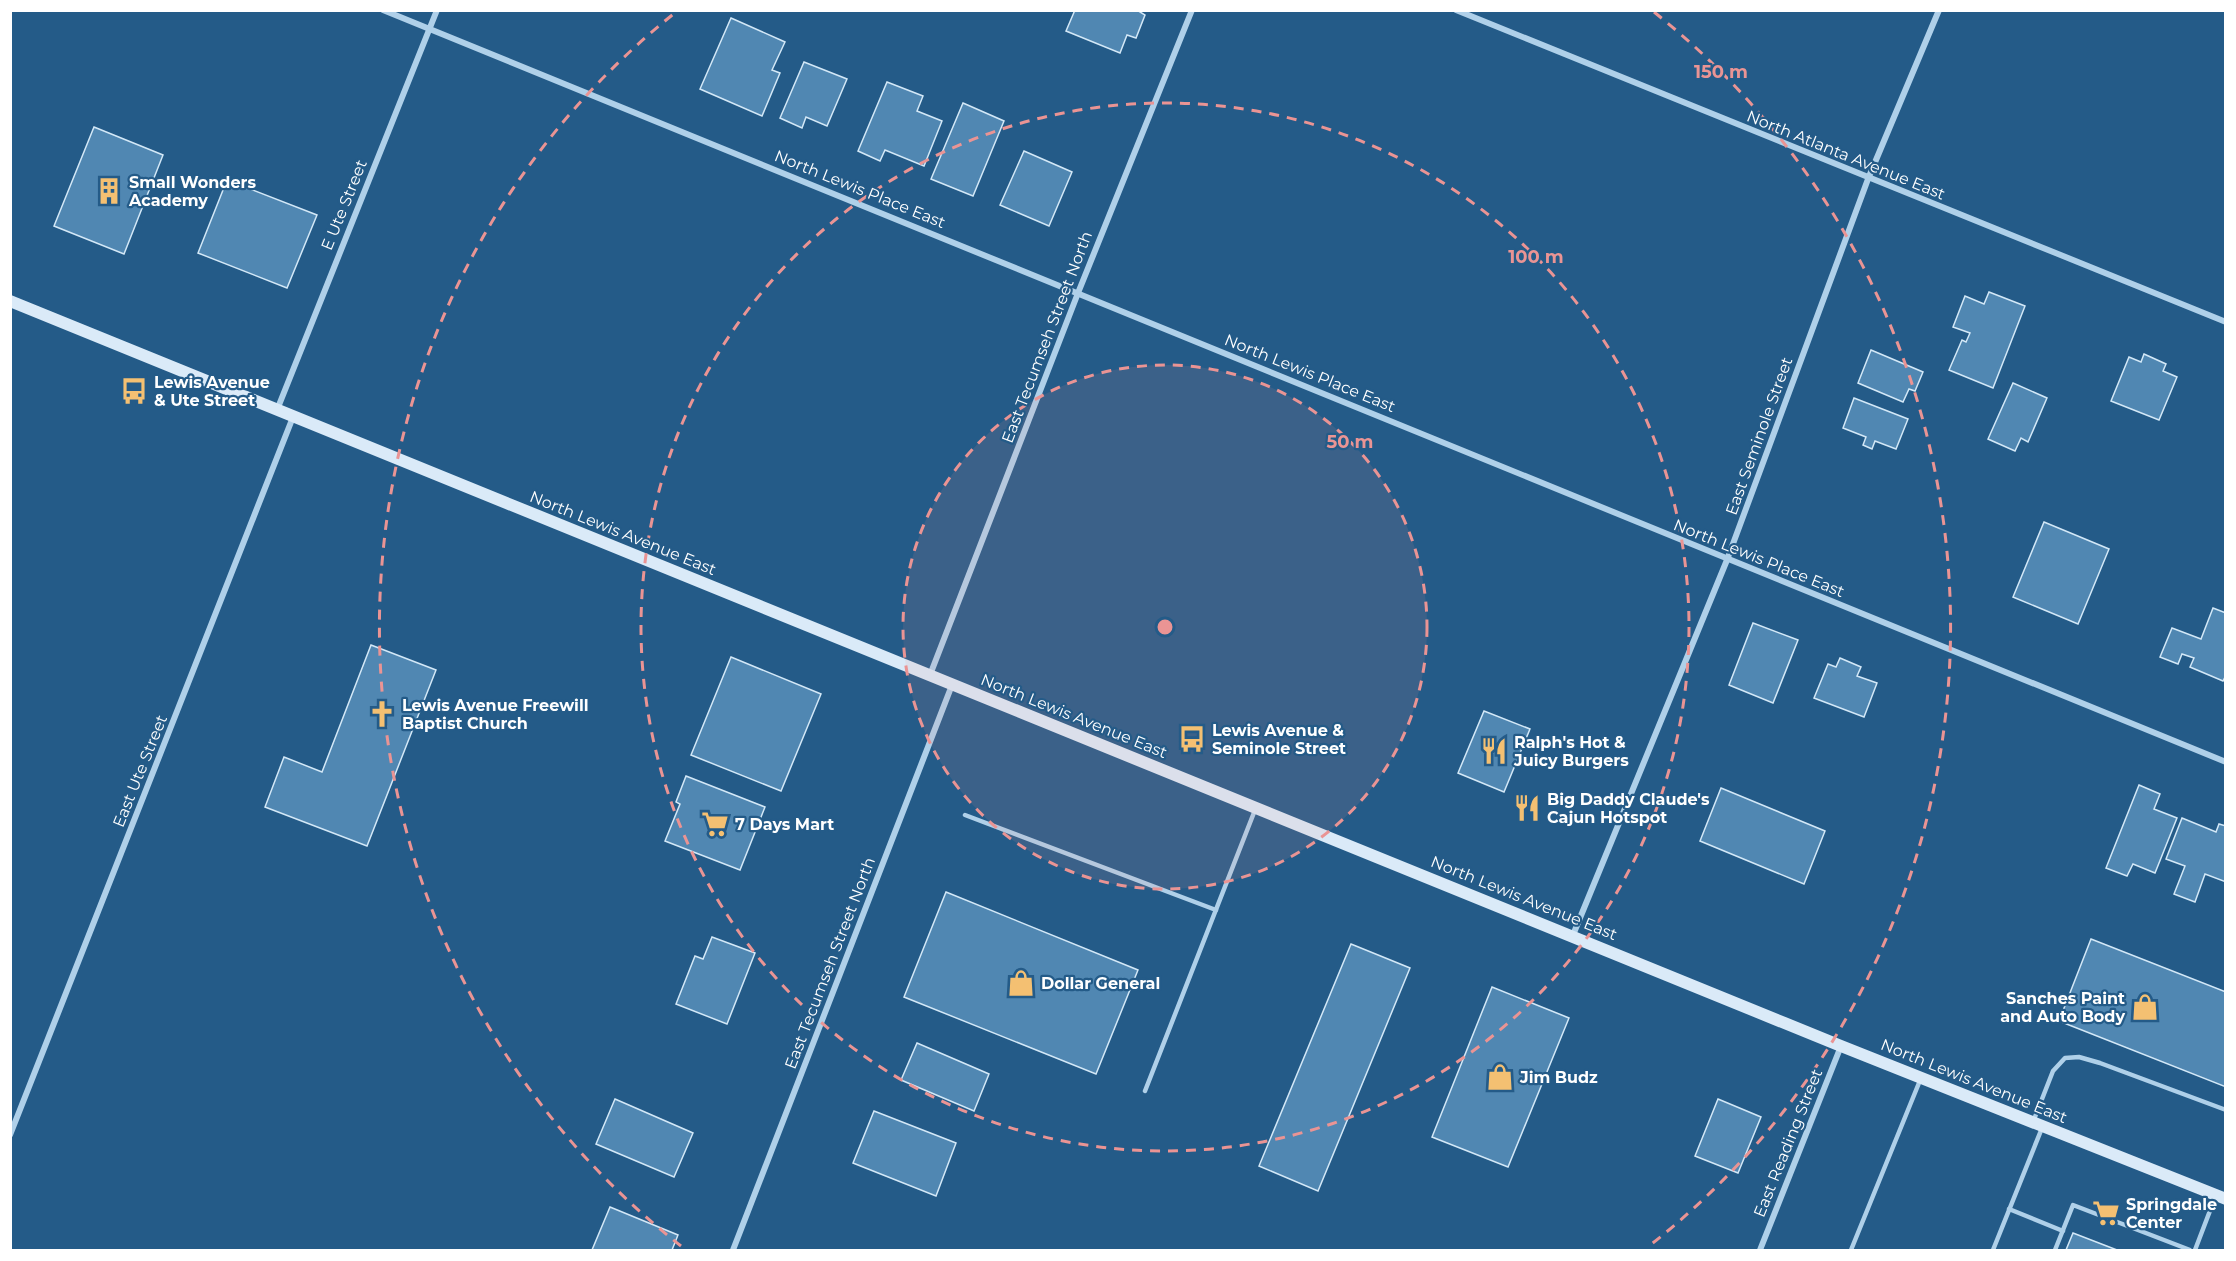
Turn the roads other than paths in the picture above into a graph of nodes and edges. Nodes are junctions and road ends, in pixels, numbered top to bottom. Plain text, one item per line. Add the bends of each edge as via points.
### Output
1 (383, 10) edge
2 (436, 10) edge
3 (1192, 10) edge
4 (1456, 10) edge
5 (1939, 10) edge
6 (429, 29) junction
7 (1868, 179) junction
8 (1078, 293) junction
9 (10, 301) edge
10 (2226, 322) edge
11 (277, 410) junction
12 (294, 417) junction
13 (1727, 560) junction
14 (930, 675) junction
15 (952, 685) junction
16 (2226, 762) edge
17 (1256, 807) junction
18 (966, 814) dead end
19 (1216, 910) junction
20 (1573, 935) junction
21 (1841, 1046) junction
22 (1921, 1077) junction
23 (1145, 1091) dead end
24 (2226, 1110) edge
25 (2038, 1124) junction
26 (10, 1135) edge
27 (2221, 1197) edge
28 (2009, 1209) junction
29 (2063, 1231) junction
30 (733, 1251) edge
31 (1760, 1251) edge
32 (1851, 1251) edge
33 (1992, 1251) edge
34 (2055, 1251) edge
35 (2190, 1251) edge
36 (2195, 1251) edge

1 - 6 street, North Lewis Place East
2 - 6 street, E Ute Street
3 - 8 street, East Tecumseh Street North
4 - 7 street, North Atlanta Avenue East
5 - 7 street, East Seminole Street
6 - 8 street, North Lewis Place East
6 - 11 street, E Ute Street
7 - 10 street, North Atlanta Avenue East
7 - 13 street, East Seminole Street
8 - 13 street, North Lewis Place East
8 - 14 street, East Tecumseh Street North
9 - 11 main road, North Lewis Avenue East
11 - 12 main road, North Lewis Avenue East
12 - 14 main road, North Lewis Avenue East
12 - 26 street, East Ute Street
13 - 16 street, North Lewis Place East
13 - 20 street, East Seminole Street
14 - 15 main road, North Lewis Avenue East
15 - 17 main road, North Lewis Avenue East
15 - 30 street, East Tecumseh Street North
17 - 19 lane
17 - 20 main road, North Lewis Avenue East
18 - 19 lane
19 - 23 lane
20 - 21 main road, North Lewis Avenue East
21 - 22 main road, North Lewis Avenue East
21 - 31 street, East Reading Street
22 - 25 main road, North Lewis Avenue East
22 - 32 lane
24 - 25 lane via 2100,1063 2065,1058 2053,1071
25 - 27 main road, North Lewis Avenue East
25 - 28 lane
27 - 36 lane
28 - 29 lane
28 - 33 lane
29 - 34 lane
29 - 35 lane via 2073,1205

